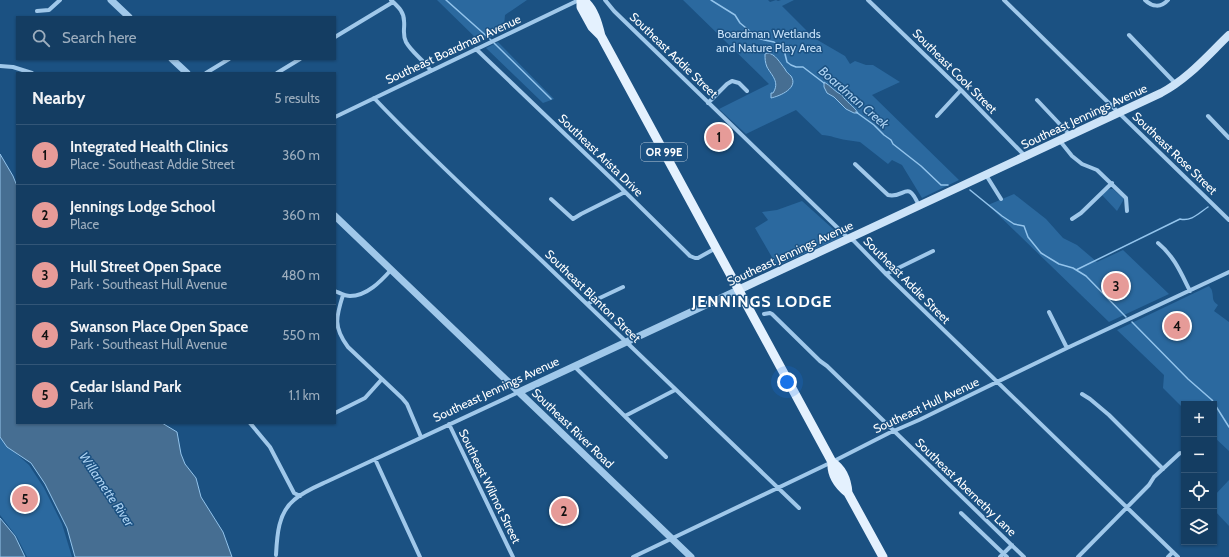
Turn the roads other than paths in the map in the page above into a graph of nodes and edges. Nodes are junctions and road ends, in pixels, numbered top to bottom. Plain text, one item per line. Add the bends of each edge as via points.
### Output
1 (60, 0) edge
2 (111, 0) edge
3 (581, 0) edge
4 (606, 0) edge
5 (868, 0) edge
6 (1004, 0) edge
7 (1145, 0) edge
8 (1168, 0) edge
9 (392, 1) edge
10 (37, 10) dead end
11 (128, 16) edge
12 (1129, 35) dead end
13 (1229, 35) edge
14 (336, 36) edge
15 (476, 49) junction
16 (173, 60) edge
17 (227, 60) edge
18 (298, 60) edge
19 (0, 66) edge
20 (430, 71) junction
21 (29, 72) edge
22 (186, 72) edge
23 (208, 72) edge
24 (279, 72) edge
25 (1176, 84) junction
26 (961, 90) junction
27 (747, 91) dead end
28 (374, 98) junction
29 (1037, 100) dead end
30 (708, 103) junction
31 (1119, 113) junction
32 (937, 116) dead end
33 (1208, 116) dead end
34 (336, 117) edge
35 (1071, 135) junction
36 (1229, 138) edge
37 (1060, 141) junction
38 (1026, 157) junction
39 (856, 164) dead end
40 (986, 175) junction
41 (1112, 183) junction
42 (625, 192) junction
43 (551, 199) dead end
44 (1001, 199) dead end
45 (919, 206) junction
46 (1127, 211) dead end
47 (336, 217) edge
48 (1072, 219) dead end
49 (1229, 220) edge
50 (850, 239) junction
51 (1158, 243) dead end
52 (716, 248) junction
53 (933, 251) dead end
54 (391, 270) junction
55 (1229, 272) edge
56 (886, 274) junction
57 (623, 287) dead end
58 (738, 290) junction
59 (1190, 291) junction
60 (336, 292) edge
61 (343, 295) junction
62 (587, 304) junction
63 (1049, 312) dead end
64 (764, 314) dead end
65 (627, 342) junction
66 (1066, 348) junction
67 (574, 366) junction
68 (382, 379) junction
69 (998, 382) junction
70 (675, 390) junction
71 (519, 392) junction
72 (1082, 394) dead end
73 (336, 412) edge
74 (625, 416) junction
75 (251, 424) edge
76 (448, 424) junction
77 (895, 430) junction
78 (421, 437) junction
79 (1180, 453) dead end
80 (666, 457) dead end
81 (375, 459) junction
82 (832, 462) junction
83 (1163, 469) junction
84 (778, 488) junction
85 (300, 496) junction
86 (1127, 507) junction
87 (799, 508) dead end
88 (961, 513) dead end
89 (672, 539) junction
90 (1012, 546) junction
91 (1173, 552) junction
92 (276, 555) dead end
93 (1004, 556) edge
94 (420, 557) edge
95 (513, 557) edge
96 (633, 557) edge
97 (691, 557) edge
98 (883, 557) edge
99 (1024, 557) edge
100 (1078, 557) edge
101 (1168, 557) edge
102 (1178, 557) edge

1 - 10 street via 49,10
2 - 11 street
3 - 15 street, Southeast Boardman Avenue
3 - 52 main road, OR 99E via 588,4 601,36
4 - 30 street, Southeast Addie Street via 614,11
5 - 26 street, Southeast Cook Street
6 - 31 street, Southeast Rose Street
7 - 8 street via 1154,6 1160,6
9 - 14 street
9 - 20 street via 402,13 406,42 427,64
12 - 25 street
13 - 25 main road, Southeast Jennings Avenue
15 - 20 street, Southeast Boardman Avenue
15 - 42 street, Southeast Arista Drive
16 - 22 street
17 - 23 street
18 - 24 street
19 - 21 street
20 - 28 street, Southeast Boardman Avenue
25 - 31 main road, Southeast Jennings Avenue
26 - 32 street
26 - 38 street, Southeast Cook Street
27 - 30 street via 739,83 732,81
28 - 34 street, Southeast Boardman Avenue
28 - 62 street, Southeast Blanton Street
29 - 35 street
30 - 50 street, Southeast Addie Street
31 - 35 main road, Southeast Jennings Avenue
31 - 49 street, Southeast Rose Street
33 - 36 street
35 - 37 main road, Southeast Jennings Avenue
37 - 38 main road, Southeast Jennings Avenue
37 - 41 street via 1077,161 1097,170
38 - 40 main road, Southeast Jennings Avenue
39 - 45 street via 888,195 912,192
40 - 44 street
40 - 45 main road, Southeast Jennings Avenue
41 - 46 street via 1126,198
41 - 48 street
42 - 43 street via 573,219
42 - 52 street, Southeast Arista Drive via 693,258 701,257
45 - 50 main road, Southeast Jennings Avenue
47 - 54 street, Southeast River Road
50 - 56 street, Southeast Addie Street
50 - 58 main road, Southeast Jennings Avenue
51 - 59 street via 1174,259
52 - 58 main road, OR 99E
53 - 56 street
54 - 61 street via 379,284 364,292
54 - 71 street, Southeast River Road
55 - 59 street, Southeast Hull Avenue
56 - 69 street, Southeast Addie Street
57 - 62 street
58 - 65 street, Southeast Jennings Avenue
58 - 82 main road, OR 99E
59 - 66 street, Southeast Hull Avenue
60 - 61 street
61 - 68 street via 337,315 341,338
62 - 65 street, Southeast Blanton Street
63 - 66 street
64 - 77 street, Southeast Abernethy Lane via 772,314
65 - 67 street, Southeast Jennings Avenue
65 - 70 street, Southeast Blanton Street
66 - 69 street, Southeast Hull Avenue
67 - 71 street, Southeast Jennings Avenue
67 - 74 street
68 - 73 street via 365,398
68 - 78 street via 407,404
69 - 77 street, Southeast Hull Avenue
69 - 86 street, Southeast Addie Street
70 - 74 street
70 - 84 street, Southeast Blanton Street
71 - 76 street, Southeast Jennings Avenue
71 - 89 street, Southeast River Road
72 - 83 street via 1109,415
74 - 80 street
75 - 85 street via 270,447 294,493
76 - 78 street, Southeast Jennings Avenue
76 - 95 street, Southeast Wilmot Street
77 - 82 street, Southeast Hull Avenue
77 - 90 street, Southeast Abernethy Lane
78 - 81 street, Southeast Jennings Avenue
79 - 83 street
81 - 85 street, Southeast Jennings Avenue
81 - 94 street
82 - 84 street, Southeast Hull Avenue
82 - 98 main road, OR 99E via 831,470 834,476 840,487 848,493
83 - 86 street
84 - 87 street, Southeast Blanton Street
84 - 89 street, Southeast Hull Avenue
85 - 92 street, Southeast Jennings Avenue via 292,501 283,516 276,536
86 - 91 street, Southeast Addie Street
86 - 100 street
88 - 93 street
89 - 96 street, Southeast Hull Avenue
89 - 97 street, Southeast River Road
90 - 93 street
90 - 99 street, Southeast Abernethy Lane
91 - 101 street
91 - 102 street, Southeast Addie Street

